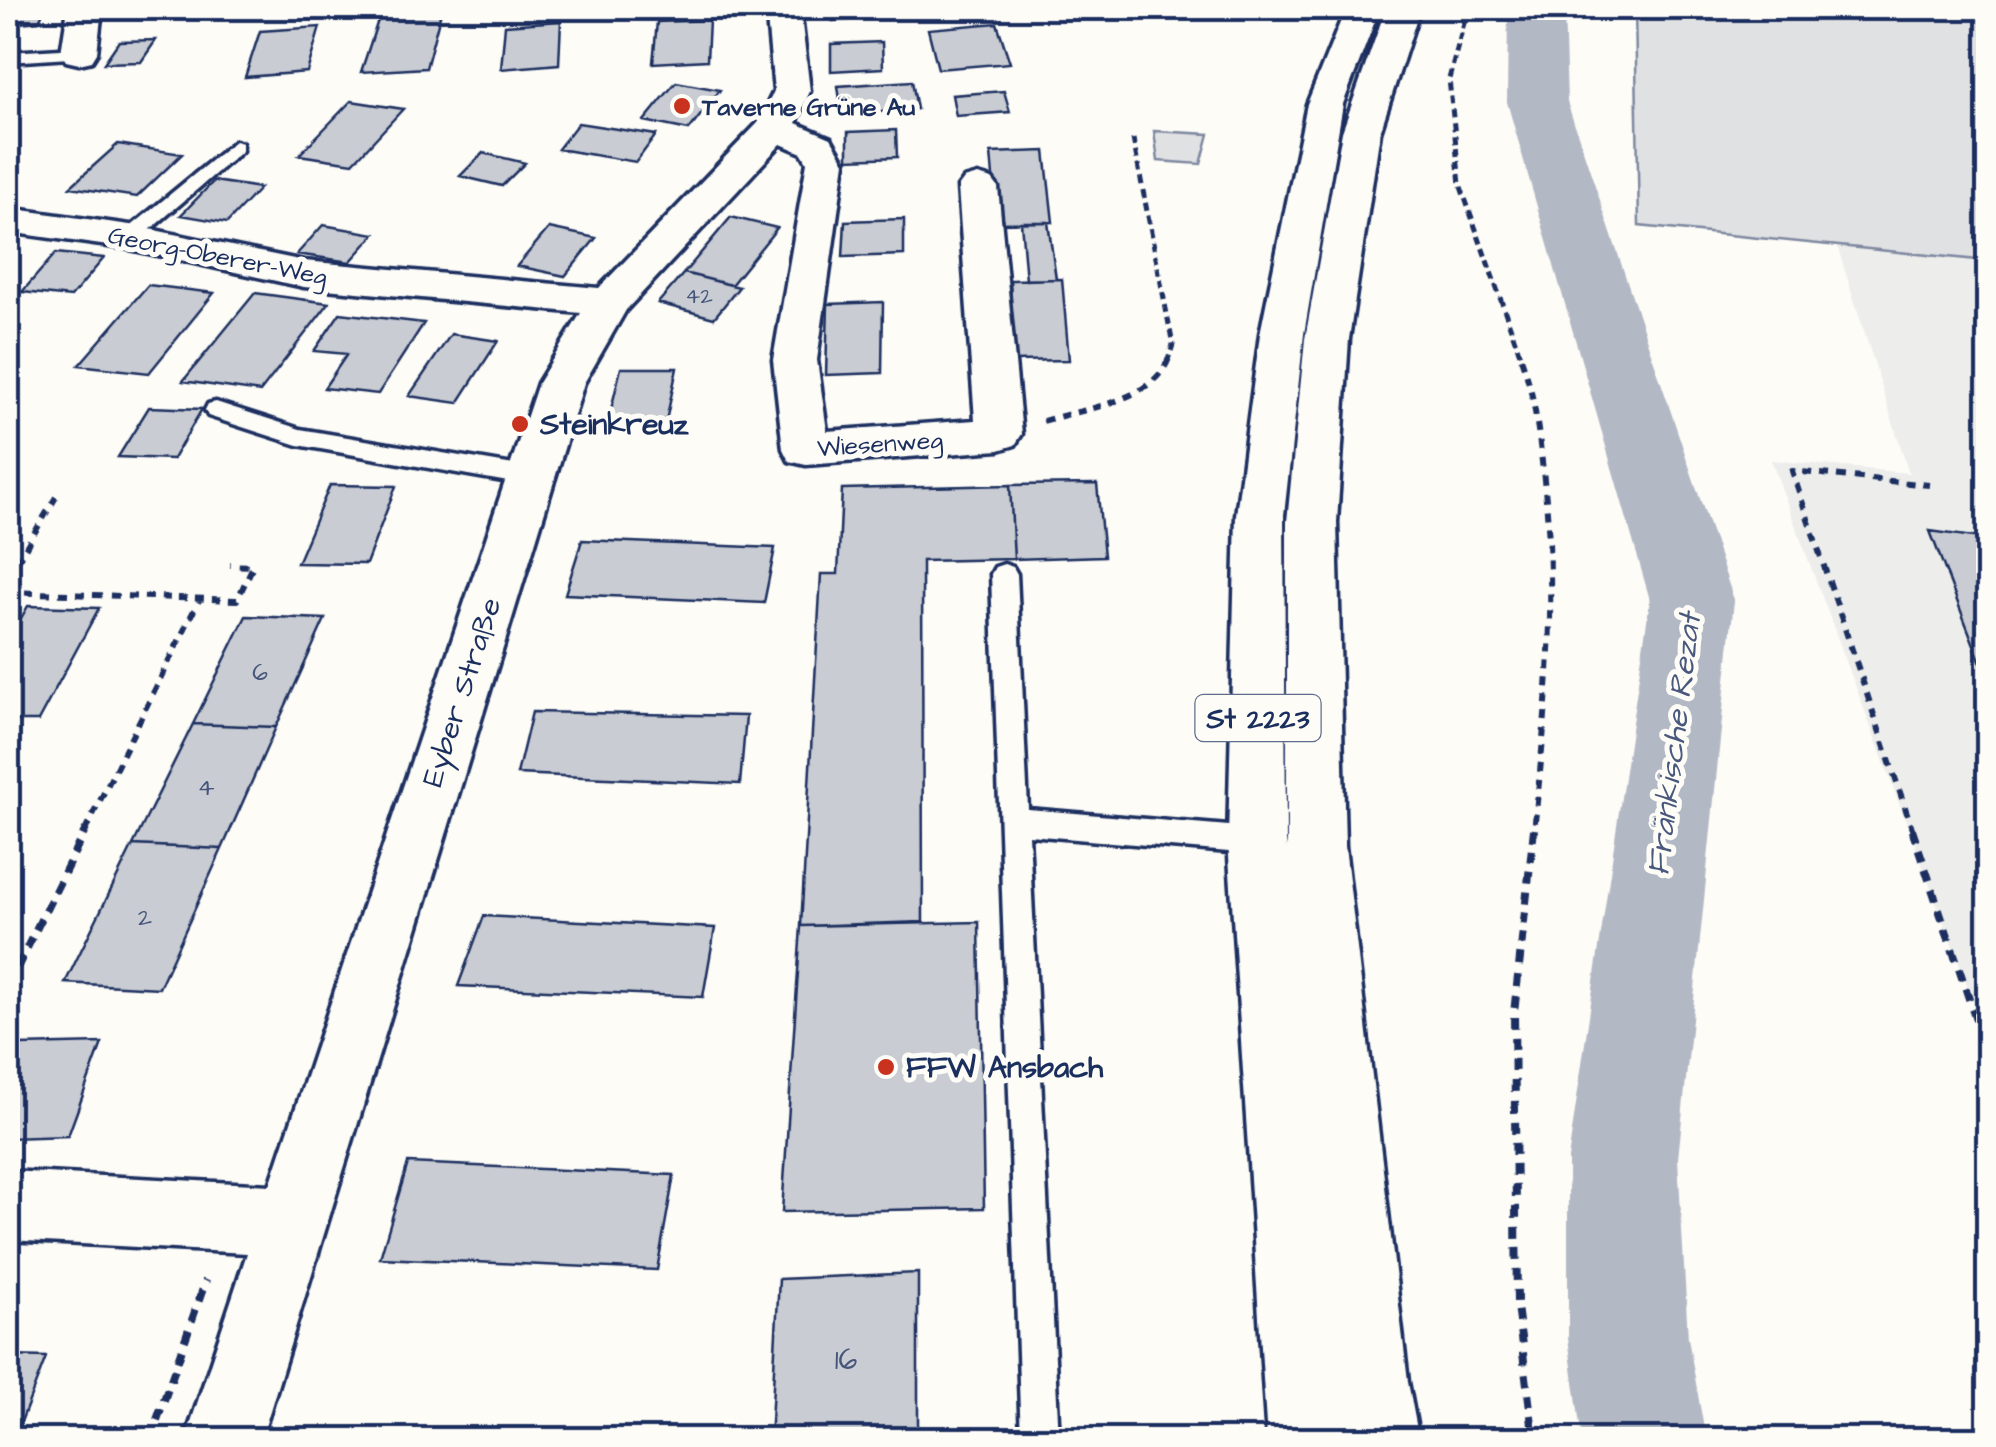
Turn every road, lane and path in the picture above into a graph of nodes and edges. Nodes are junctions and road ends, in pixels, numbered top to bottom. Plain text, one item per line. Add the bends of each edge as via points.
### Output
1 (85, 8) edge
2 (783, 8) edge
3 (1363, 8) edge
4 (1403, 8) edge
5 (1468, 8) edge
6 (79, 54) joint
7 (8, 57) edge
8 (775, 128) junction
9 (1133, 139) dead end
10 (235, 147) dead end
11 (978, 188) dead end
12 (14, 231) edge
13 (130, 237) junction
14 (609, 302) junction
15 (216, 410) dead end
16 (999, 434) junction
17 (530, 478) junction
18 (1928, 485) dead end
19 (56, 497) dead end
20 (230, 565) dead end
21 (1004, 574) dead end
22 (8, 577) edge
23 (8, 592) edge
24 (200, 598) junction
25 (1017, 821) junction
26 (1286, 843) junction
27 (8, 986) edge
28 (1988, 1055) edge
29 (8, 1204) edge
30 (291, 1221) junction
31 (223, 1440) edge
32 (1040, 1440) edge
33 (1305, 1440) edge
34 (1381, 1440) edge
35 (1534, 1440) edge

1 - 6 street
2 - 8 street, Eyber Straße via 792,91
3 - 26 street, St 2223 via 1325,104 1282,334 1260,514
4 - 26 street, St 2223 via 1361,132 1328,339
5 - 35 path via 1449,79 1460,184 1525,368 1552,542 1552,670 1514,1012 1517,1306
6 - 7 lane
8 - 14 street, Eyber Straße
8 - 16 street, Wiesenweg via 818,146 826,162 795,360 806,449
9 - 16 path via 1174,345 1166,368 1138,392
10 - 13 lane
11 - 16 street
12 - 13 street, Georg-Oberer-Weg
13 - 14 street, Georg-Oberer-Weg via 304,274
14 - 17 street, Eyber Straße via 561,383
15 - 17 lane via 298,437
17 - 30 street, Eyber Straße
18 - 28 path via 1792,470
19 - 22 path
20 - 24 path via 253,566 237,600
21 - 25 lane
23 - 24 path
24 - 27 path
25 - 26 lane
25 - 32 lane
26 - 33 street, St 2223
26 - 34 street, St 2223
29 - 30 street
30 - 31 street, Eyber Straße

